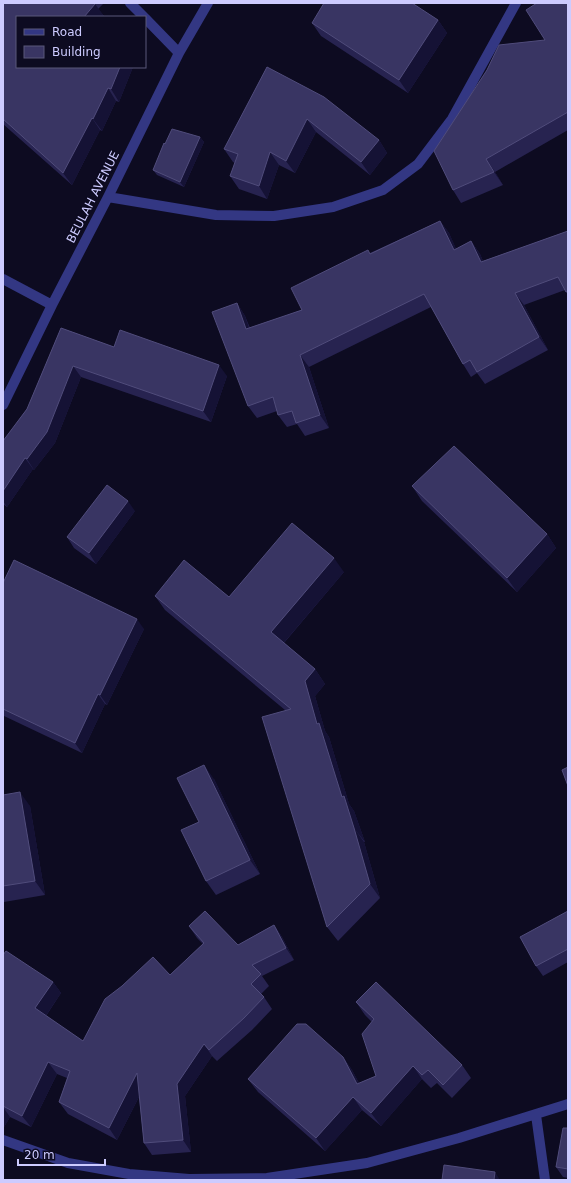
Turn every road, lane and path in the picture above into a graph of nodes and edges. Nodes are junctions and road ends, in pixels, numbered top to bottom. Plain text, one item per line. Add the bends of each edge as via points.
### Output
1 (130, 3) edge
2 (208, 3) edge
3 (516, 3) edge
4 (142, 16) edge
5 (146, 20) edge
6 (179, 53) junction
7 (108, 197) junction
8 (3, 279) edge
9 (52, 305) junction
10 (3, 405) edge
11 (568, 1104) edge
12 (536, 1115) junction
13 (3, 1140) edge
14 (545, 1180) edge

1 - 4 street
2 - 6 street, BEULAH AVENUE
3 - 7 street via 452,119 418,164 383,190 333,207 274,216 216,215
5 - 6 street
6 - 7 street, BEULAH AVENUE
7 - 9 street, BEULAH AVENUE
8 - 9 street
9 - 10 street, BEULAH AVENUE
11 - 12 street
12 - 13 street via 367,1163 267,1178 190,1179 129,1174 68,1163
12 - 14 street

